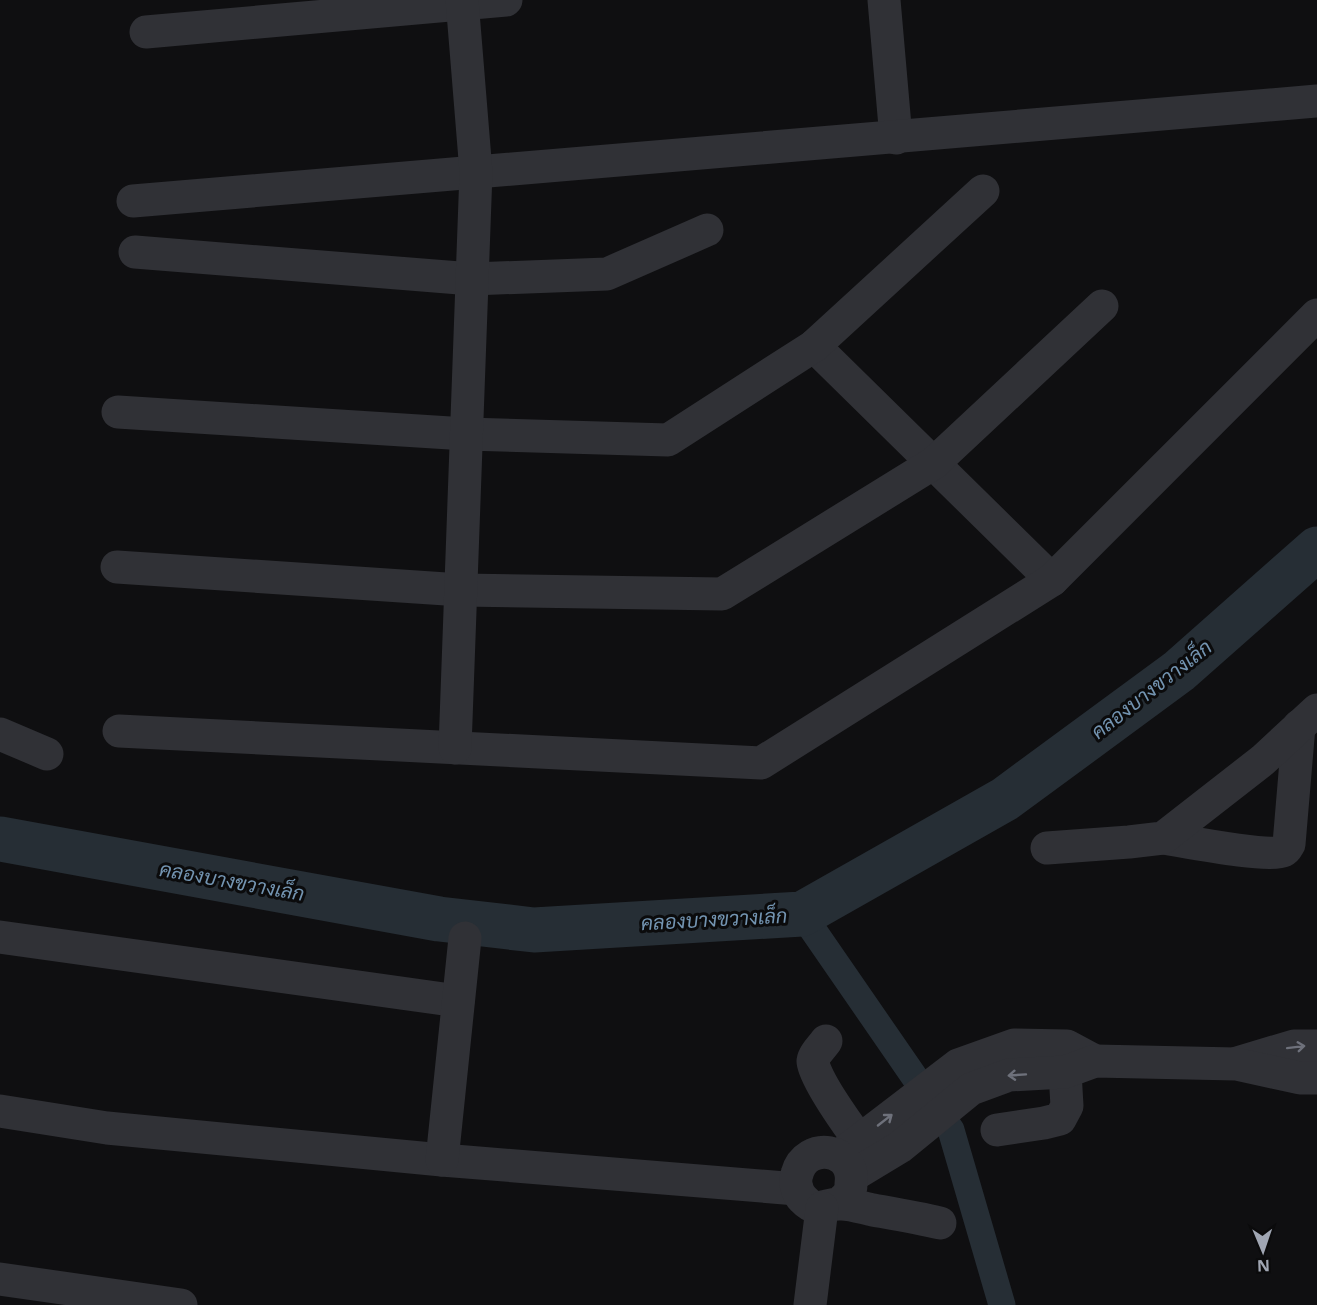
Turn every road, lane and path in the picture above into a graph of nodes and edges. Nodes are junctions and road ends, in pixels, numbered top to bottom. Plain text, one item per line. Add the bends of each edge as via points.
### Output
1 (506, 0) edge
2 (884, 0) edge
3 (463, 2) edge
4 (146, 32) dead end
5 (1317, 101) edge
6 (896, 138) junction
7 (476, 172) junction
8 (983, 191) dead end
9 (133, 201) dead end
10 (707, 230) dead end
11 (135, 252) dead end
12 (472, 279) junction
13 (1102, 306) dead end
14 (1317, 315) edge
15 (814, 346) junction
16 (118, 412) dead end
17 (466, 434) junction
18 (934, 463) junction
19 (117, 567) dead end
20 (1052, 580) junction
21 (461, 590) junction
22 (1308, 718) edge
23 (119, 730) dead end
24 (0, 734) edge
25 (455, 748) junction
26 (47, 754) dead end
27 (1163, 838) junction
28 (1047, 848) dead end
29 (0, 937) edge
30 (465, 938) dead end
31 (458, 1001) junction
32 (826, 1041) dead end
33 (1317, 1046) edge
34 (1076, 1060) junction
35 (1236, 1064) junction
36 (1317, 1078) edge
37 (0, 1111) edge
38 (997, 1130) dead end
39 (442, 1160) junction
40 (835, 1179) junction
41 (940, 1222) dead end
42 (0, 1279) edge
43 (181, 1305) edge
44 (810, 1305) edge

1 - 3 street
2 - 6 street
3 - 4 street
3 - 7 street
5 - 6 street
6 - 7 street
7 - 9 street
7 - 12 street
8 - 15 street
10 - 12 street via 607,274
11 - 12 street
12 - 17 street
13 - 18 street
14 - 20 street
15 - 17 street via 668,440
15 - 18 street
16 - 17 street
17 - 21 street
18 - 20 street
18 - 21 street via 722,594
19 - 21 street
20 - 25 street via 761,763
21 - 25 street
22 - 27 street via 1263,760
22 - 27 street via 1289,844 1284,851 1266,853
23 - 25 street
24 - 26 street
27 - 28 street
29 - 31 street
30 - 31 street
31 - 39 street
32 - 40 street via 813,1064 830,1098
35 -> 33 street via 1294,1046
34 - 35 street
34 - 38 street via 1067,1106 1060,1119
34 - 40 street via 1009,1075 970,1089 900,1147
35 - 36 street
37 - 39 street via 107,1128
39 - 40 street
40 - 41 street
40 - 44 street
42 - 43 street

